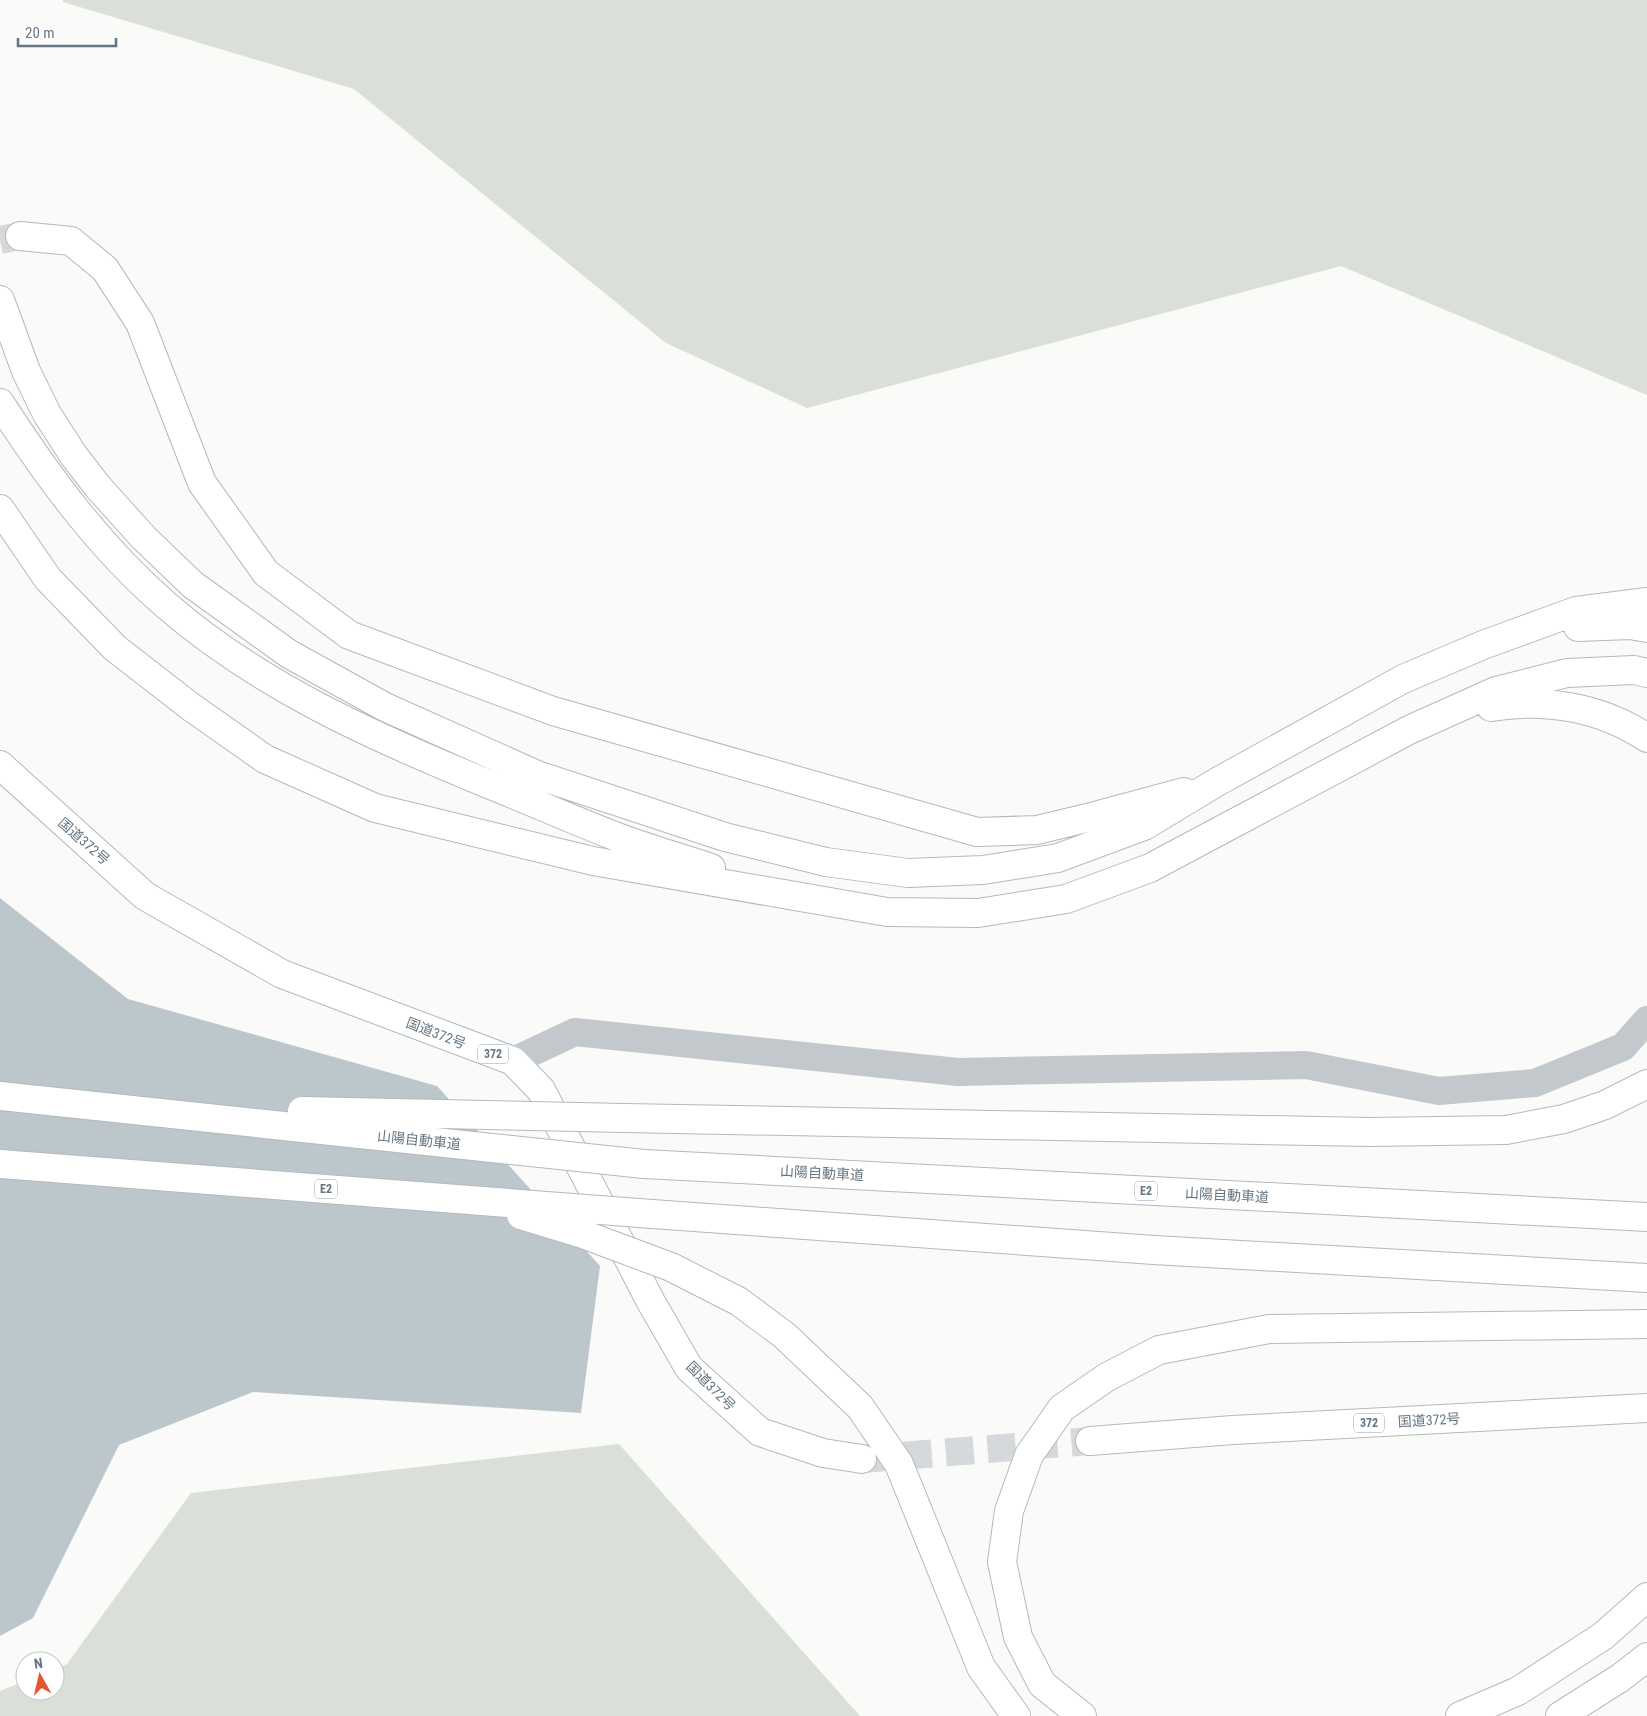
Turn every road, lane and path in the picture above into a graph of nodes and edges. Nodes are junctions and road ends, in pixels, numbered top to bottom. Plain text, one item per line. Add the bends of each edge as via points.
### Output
1 (20, 236) tunnel mouth
2 (0, 300) edge
3 (0, 386) edge
4 (0, 403) edge
5 (29, 447) junction
6 (0, 509) edge
7 (1647, 602) edge
8 (1647, 628) edge
9 (1483, 644) junction
10 (1647, 673) edge
11 (1409, 730) junction
12 (1647, 738) edge
13 (0, 765) edge
14 (1217, 782) junction
15 (796, 896) junction
16 (1647, 1020) edge
17 (514, 1061) junction
18 (1647, 1084) edge
19 (0, 1096) edge
20 (103, 1106) junction
21 (0, 1164) edge
22 (472, 1200) junction
23 (1647, 1218) edge
24 (1647, 1278) edge
25 (1647, 1324) edge
26 (1647, 1408) edge
27 (1090, 1441) tunnel mouth
28 (862, 1459) tunnel mouth
29 (1647, 1597) edge
30 (1647, 1657) edge
31 (1016, 1716) edge
32 (1082, 1716) edge
33 (1460, 1716) edge
34 (1560, 1716) edge

1 - 14 highway via 71,241 104,269 140,323 202,482 266,574 349,635 553,711 978,832 1037,830
2 - 14 highway via 26,371 47,414 74,456 144,538 193,585 290,654 385,707 537,775 725,837 826,862 908,873 983,870 1058,858 1144,826
3 - 5 highway
4 - 5 highway
5 - 15 highway via 84,522 128,570 168,606 222,647 287,690 394,745 620,838
6 - 15 highway via 48,579 115,648 191,708 265,759 375,808 593,862
7 - 9 highway via 1576,611
8 - 9 highway via 1630,625 1564,628
9 - 14 highway via 1403,678
10 - 11 highway via 1634,670 1567,673 1496,691
11 - 12 highway via 1492,706 1530,702 1605,716
11 - 15 highway via 1150,868 1066,899 978,913 887,912
13 - 17 highway, 国道372号 / 372 via 145,896 282,974
16 - 17 street via 1623,1047 1534,1083 1439,1091 1306,1065 958,1072 575,1032
17 - 28 highway, 国道372号 / 372 via 541,1090 651,1302 689,1368 760,1432 823,1453
18 - 20 highway, bridge via 1605,1105 1564,1119 1506,1130 1360,1132
19 - 20 highway, 山陽自動車道 / E2, bridge
20 - 23 highway, 山陽自動車道 / E2, bridge via 644,1164
21 - 22 highway, E2, bridge
22 - 24 highway, E2, bridge via 1144,1249
22 - 31 highway, bridge via 580,1233 671,1267 738,1300 784,1336 860,1407 899,1464 981,1667
25 - 32 highway via 1269,1329 1159,1350 1107,1376 1062,1408 1029,1456 1009,1511 1002,1562 1018,1637 1042,1684
26 - 27 highway, 国道372号 / 372 via 1233,1430
29 - 33 highway via 1603,1636 1518,1691
30 - 34 highway

